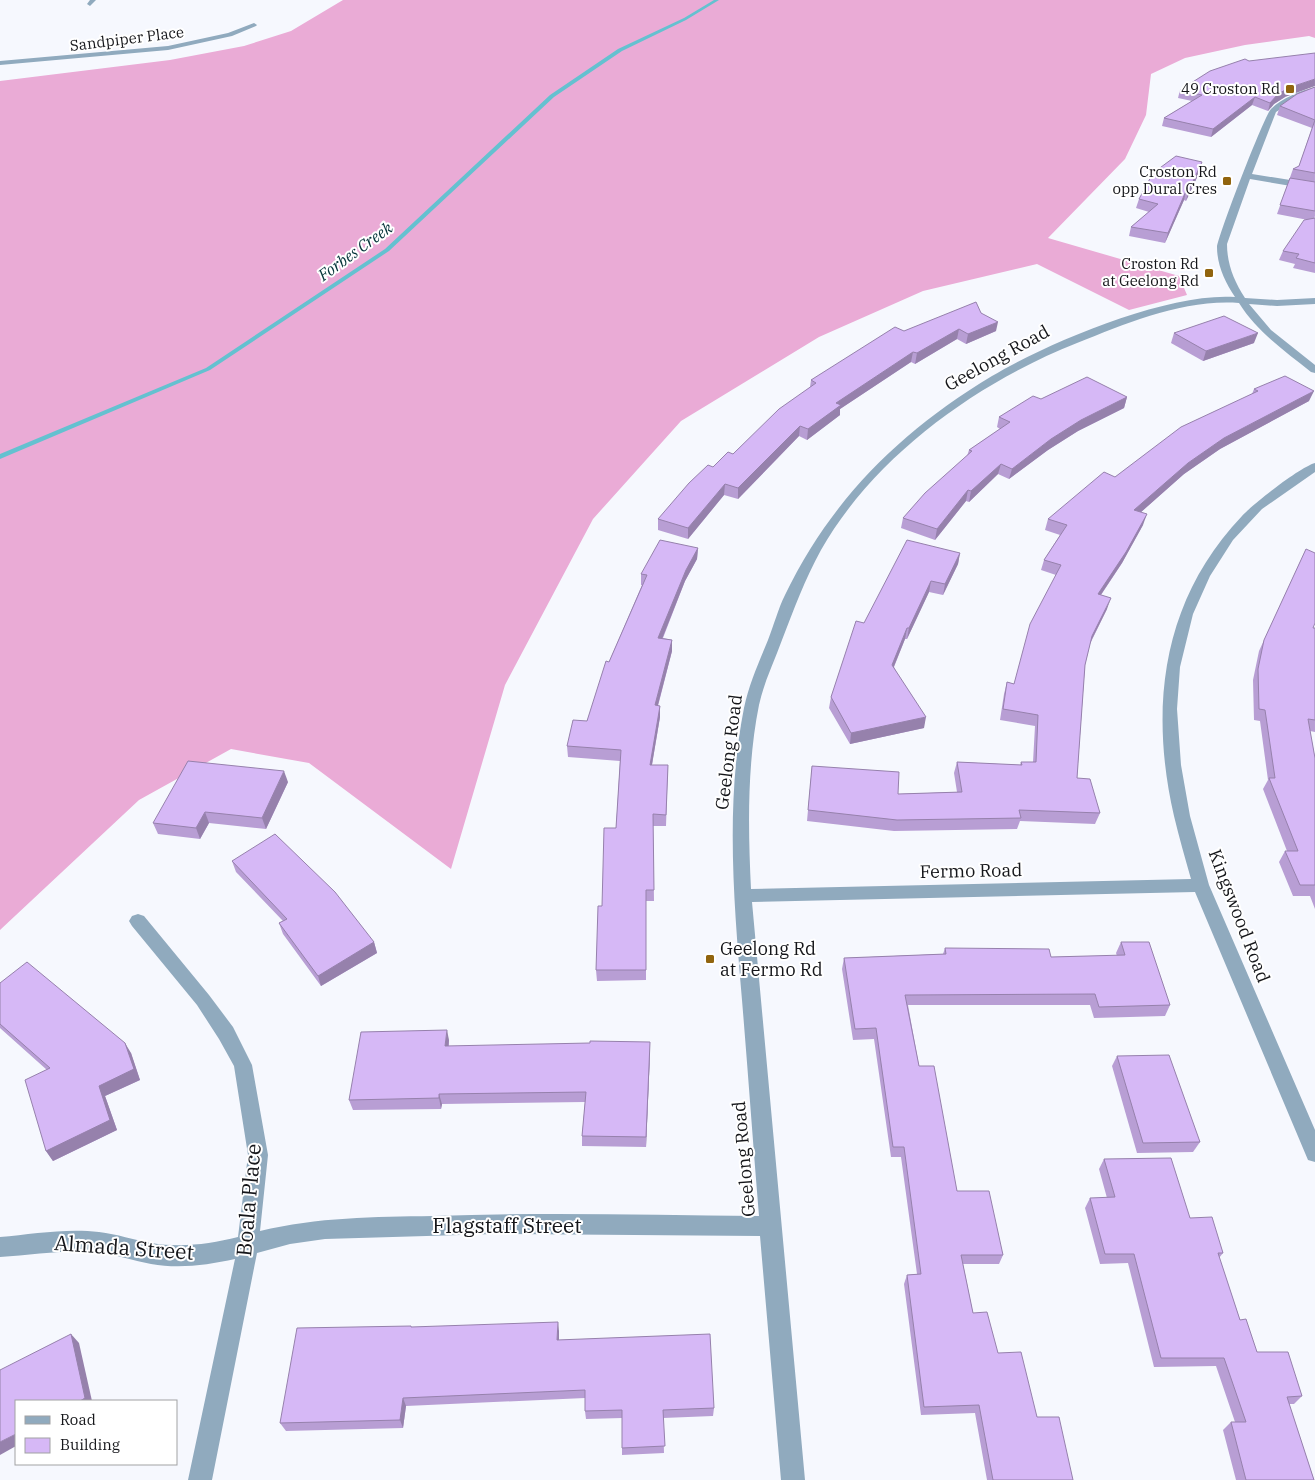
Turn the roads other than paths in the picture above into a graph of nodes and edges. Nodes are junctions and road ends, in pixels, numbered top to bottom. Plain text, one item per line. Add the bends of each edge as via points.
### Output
1 (254, 25) dead end
2 (0, 64) edge
3 (1315, 89) edge
4 (1246, 176) junction
5 (1315, 187) edge
6 (1240, 299) junction
7 (1315, 301) edge
8 (1315, 370) edge
9 (1315, 467) edge
10 (1202, 885) junction
11 (742, 896) junction
12 (138, 921) dead end
13 (1315, 1153) edge
14 (769, 1226) junction
15 (248, 1245) junction
16 (0, 1248) edge
17 (200, 1480) edge
18 (793, 1480) edge

1 - 2 street, Sandpiper Place via 221,38 168,48
3 - 4 street via 1290,99 1273,111
4 - 5 street
4 - 6 street via 1222,244 1228,276
6 - 7 street, Geelong Road via 1277,303
6 - 8 street via 1267,332
6 - 11 street, Geelong Road via 1202,300 1122,322 1018,365 942,412 866,480 841,511 792,594 756,691 742,779
9 - 10 street, Kingswood Road via 1258,506 1228,538 1203,576 1186,614 1173,667 1170,709 1173,765 1182,816
10 - 11 street, Fermo Road
10 - 13 street, Kingswood Road
11 - 14 street, Geelong Road
12 - 15 street, Boala Place via 204,1000 243,1065 258,1155
14 - 15 street, Flagstaff Street via 494,1224 325,1229
14 - 18 street, Geelong Road
15 - 16 street, Almada Street via 185,1256 153,1254 99,1242
15 - 17 street, Boala Place

